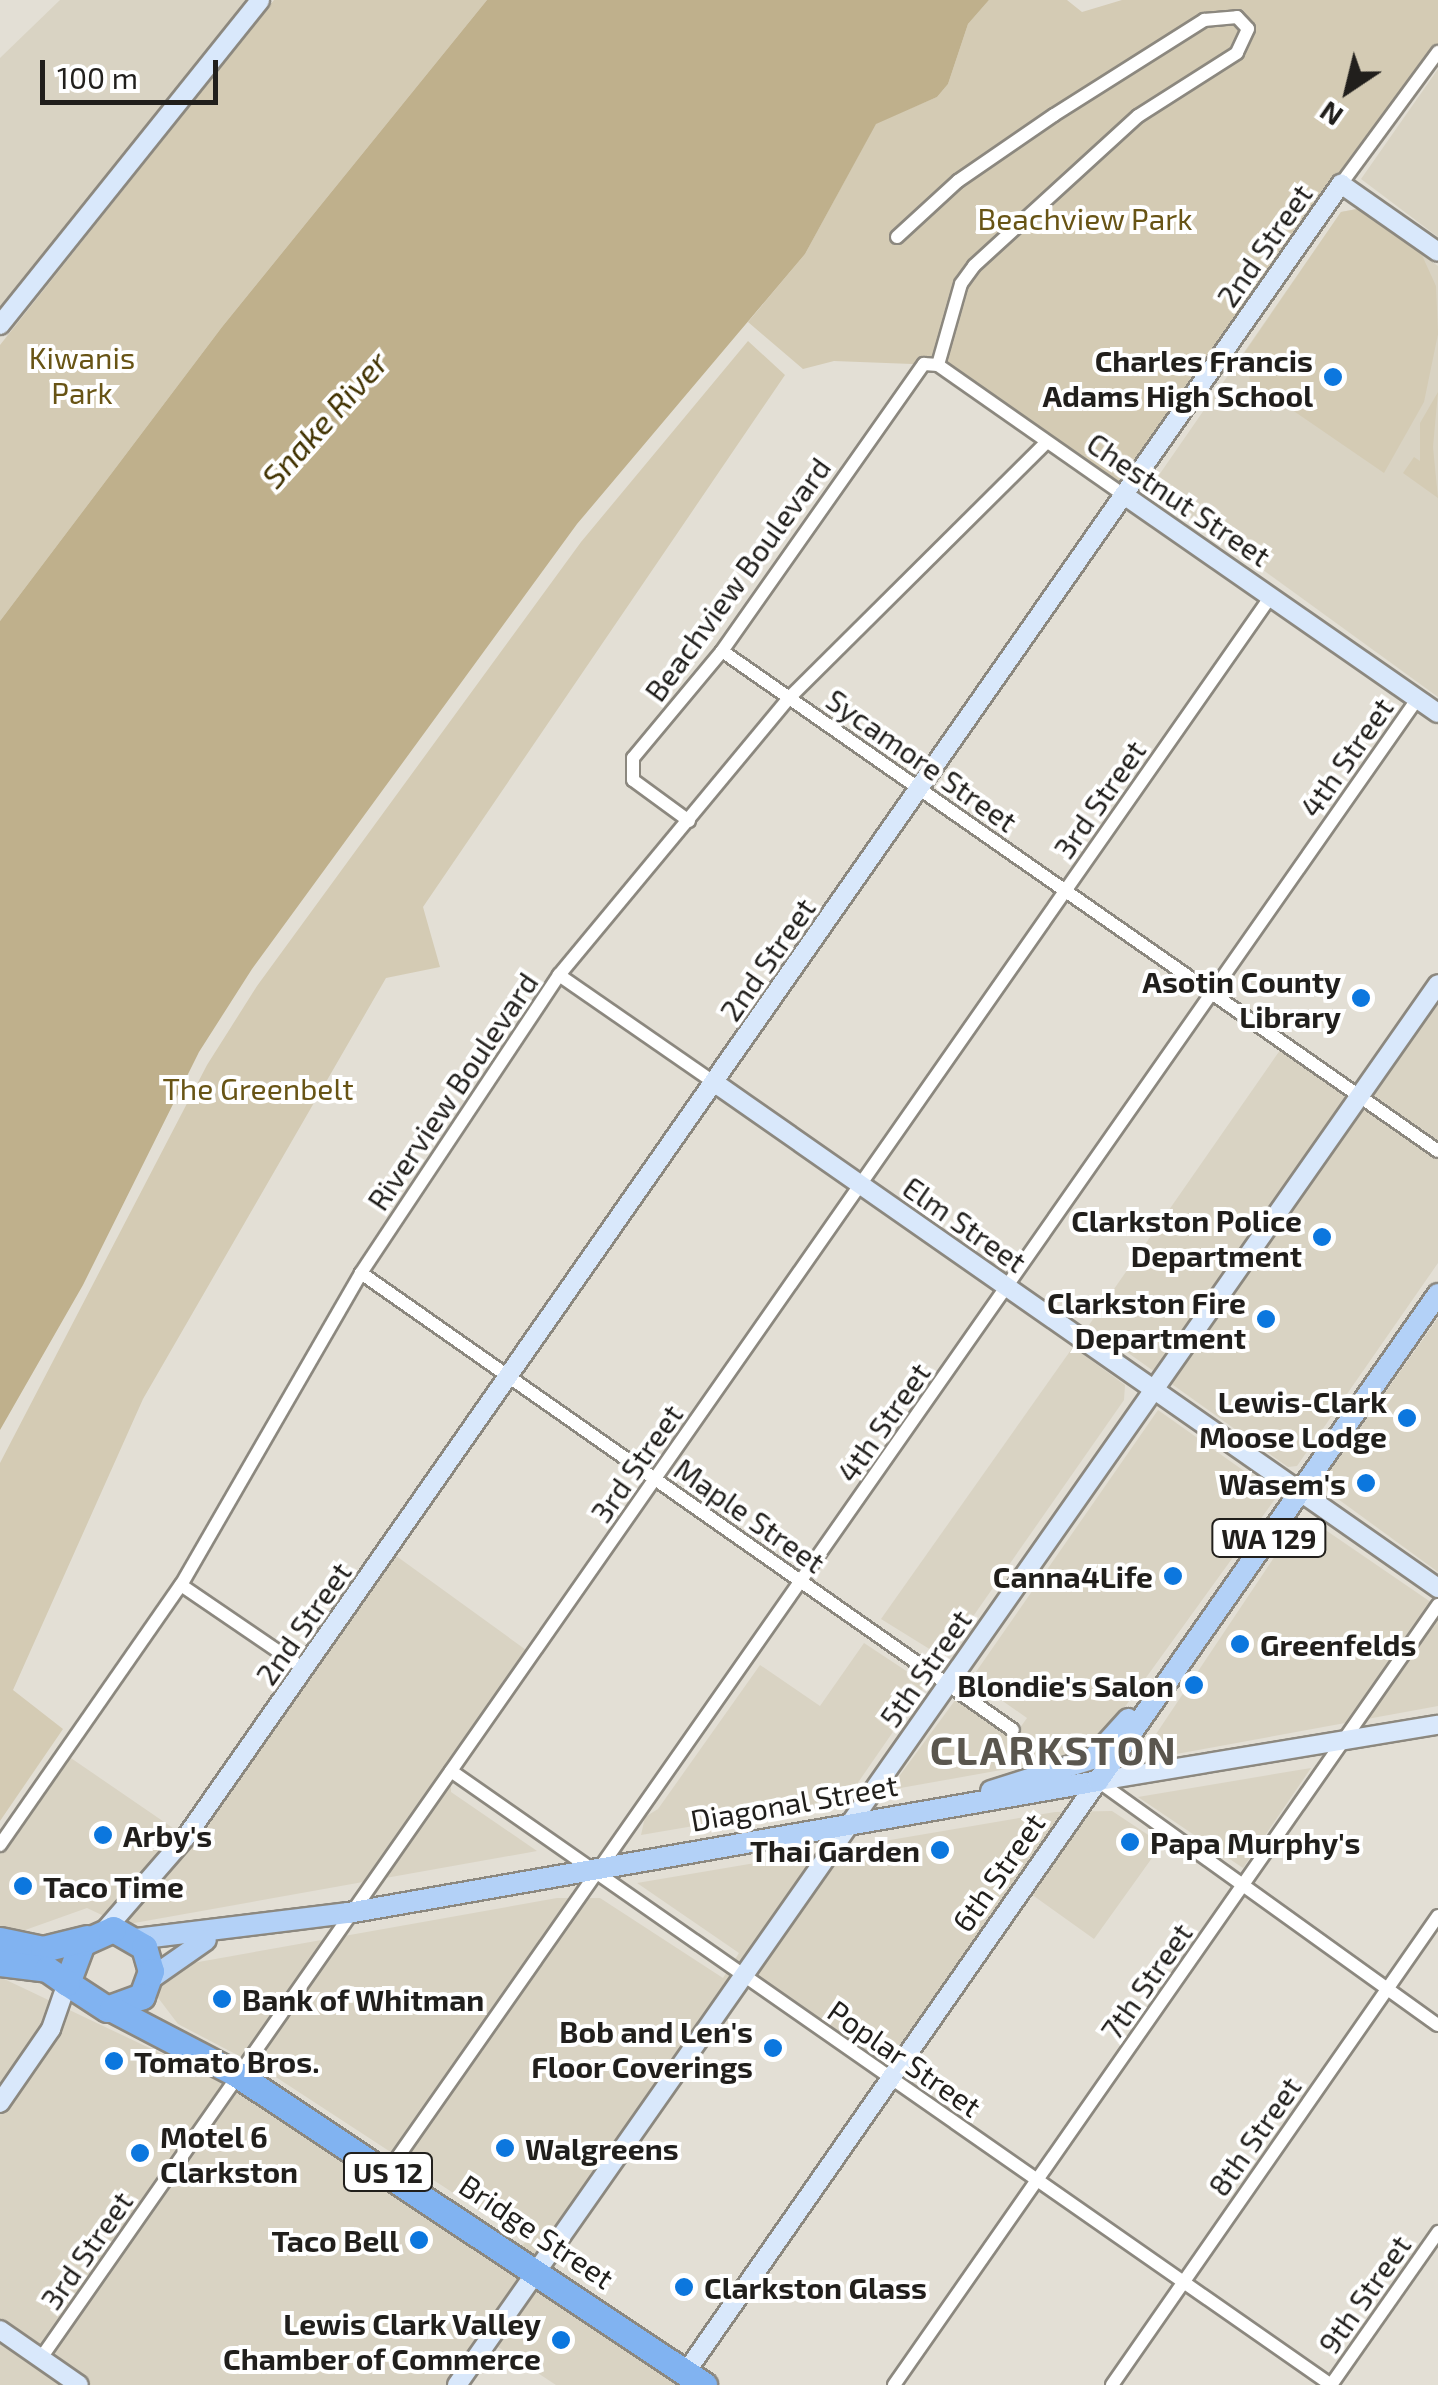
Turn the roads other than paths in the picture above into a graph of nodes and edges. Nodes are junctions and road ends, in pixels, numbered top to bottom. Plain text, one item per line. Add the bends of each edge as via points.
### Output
1 (260, 0) edge
2 (1438, 52) edge
3 (1341, 184) junction
4 (897, 237) dead end
5 (1438, 252) edge
6 (0, 324) edge
7 (938, 365) junction
8 (1047, 442) junction
9 (1124, 494) junction
10 (1272, 596) junction
11 (722, 651) junction
12 (789, 698) junction
13 (1417, 699) junction
14 (1438, 713) edge
15 (920, 788) junction
16 (689, 822) junction
17 (1066, 890) junction
18 (559, 974) junction
19 (1438, 984) edge
20 (1212, 992) junction
21 (715, 1083) junction
22 (1360, 1096) junction
23 (1438, 1151) edge
24 (860, 1185) junction
25 (361, 1273) junction
26 (1007, 1287) junction
27 (1438, 1294) edge
28 (509, 1377) junction
29 (1154, 1389) junction
30 (655, 1480) junction
31 (1300, 1493) junction
32 (803, 1581) junction
33 (181, 1585) junction
34 (1438, 1588) edge
35 (1438, 1606) edge
36 (304, 1668) junction
37 (947, 1684) junction
38 (1144, 1716) junction
39 (1438, 1725) edge
40 (1013, 1730) dead end
41 (1342, 1742) junction
42 (451, 1771) junction
43 (1098, 1780) junction
44 (970, 1801) junction
45 (854, 1820) junction
46 (0, 1845) edge
47 (594, 1870) junction
48 (1243, 1886) junction
49 (137, 1894) junction
50 (348, 1913) junction
51 (1438, 1916) edge
52 (221, 1932) junction
53 (96, 1934) junction
54 (134, 1937) junction
55 (0, 1940) edge
56 (0, 1963) edge
57 (744, 1977) junction
58 (67, 1983) junction
59 (150, 1984) junction
60 (1386, 1989) junction
61 (101, 2006) junction
62 (1438, 2025) edge
63 (51, 2030) junction
64 (176, 2044) junction
65 (238, 2075) junction
66 (891, 2078) junction
67 (0, 2103) edge
68 (388, 2172) junction
69 (1038, 2181) junction
70 (1438, 2232) edge
71 (538, 2270) junction
72 (1184, 2281) junction
73 (0, 2330) edge
74 (41, 2358) junction
75 (689, 2381) edge
76 (79, 2385) edge
77 (457, 2385) edge
78 (894, 2385) edge
79 (1112, 2385) edge
80 (1331, 2385) edge

1 - 6 street
2 - 3 street, 2nd Street
3 - 5 street
3 - 9 street, 2nd Street
4 - 7 street via 958,181 1204,20 1238,17 1248,29 1237,53 1138,116 974,266 961,284
7 - 8 street, Chestnut Street
7 - 11 street, Beachview Boulevard via 924,364
8 - 9 street, Chestnut Street
8 - 12 street, Riverview Boulevard
9 - 10 street, Chestnut Street
9 - 15 street, 2nd Street
10 - 13 street, Chestnut Street
10 - 17 street, 3rd Street
11 - 12 street, Sycamore Street
11 - 16 street, Beachview Boulevard via 630,770 633,780
12 - 15 street, Sycamore Street
12 - 16 street, Riverview Boulevard
13 - 14 street, Chestnut Street
13 - 20 street, 4th Street
15 - 17 street, Sycamore Street
15 - 21 street, 2nd Street
16 - 18 street, Riverview Boulevard
17 - 20 street, Sycamore Street
17 - 24 street, 3rd Street
18 - 21 street, Elm Street
18 - 25 street, Riverview Boulevard
19 - 22 street, 5th Street
20 - 22 street, Sycamore Street
20 - 26 street, 4th Street
21 - 24 street, Elm Street
21 - 28 street, 2nd Street
22 - 23 street, Sycamore Street
22 - 29 street, 5th Street
24 - 26 street, Elm Street
24 - 30 street, 3rd Street
25 - 28 street, Maple Street
25 - 33 street, Riverview Boulevard
26 - 29 street, Elm Street
26 - 32 street, 4th Street
27 - 31 main road, 6th Street / WA 129
28 - 30 street, Maple Street
28 - 36 street, 2nd Street
29 - 31 street, Elm Street
29 - 37 street, 5th Street
30 - 32 street, Maple Street
30 - 42 street, 3rd Street
31 - 34 street, Elm Street
31 - 38 main road, 6th Street / WA 129
32 - 37 street, Maple Street
32 - 47 street, 4th Street
33 - 36 street
33 - 46 street, Riverview Boulevard
35 - 41 street, 7th Street
36 - 49 street, 2nd Street via 176,1850
37 - 40 street, Maple Street
37 - 45 street, 5th Street
38 - 43 main road, 6th Street / WA 129
38 - 44 main road, WA 129 via 1126,1720 1092,1759 1020,1777
39 - 41 street, Diagonal Street
41 - 43 street, Diagonal Street
41 - 48 street, 7th Street
42 - 47 street, Poplar Street
42 - 50 street, 3rd Street
43 - 44 main road, Diagonal Street / WA 129
43 - 48 street
43 - 66 street, 6th Street
44 - 45 main road, Diagonal Street / WA 129
45 - 47 main road, Diagonal Street / WA 129
45 - 57 street, 5th Street
47 - 50 main road, Diagonal Street / WA 129
47 - 57 street, Poplar Street
47 - 68 street, 4th Street
48 - 60 street
48 - 69 street, 7th Street
49 - 53 street, 2nd Street
49 - 54 street
50 - 52 main road, Diagonal Street / WA 129
50 - 65 street, 3rd Street
51 - 60 street, 8th Street
52 - 54 main road, Diagonal Street / WA 129
52 - 59 main road, Diagonal Street / WA 129 via 169,1961
53 - 54 highway
53 - 55 highway via 43,1949
53 - 58 highway
54 - 59 highway via 148,1956
56 - 58 highway, US 12 via 47,1969
57 - 66 street, Poplar Street
57 - 71 street, 5th Street
58 - 61 highway, US 12
58 - 63 street
59 - 61 highway
59 - 64 highway
60 - 62 street
60 - 72 street, 8th Street
61 - 63 street
61 - 64 highway, Bridge Street / US 12
63 - 67 street
64 - 65 highway, Bridge Street / US 12
65 - 68 highway, Bridge Street / US 12
65 - 74 street, 3rd Street
66 - 69 street, Poplar Street
66 - 75 street, 6th Street
68 - 71 highway, Bridge Street / US 12
69 - 72 street, Poplar Street
69 - 78 street, 7th Street
70 - 80 street, 9th Street
71 - 75 highway, Bridge Street / US 12
71 - 77 street, 5th Street
72 - 79 street, 8th Street
72 - 80 street, Poplar Street
73 - 74 street
74 - 76 street

